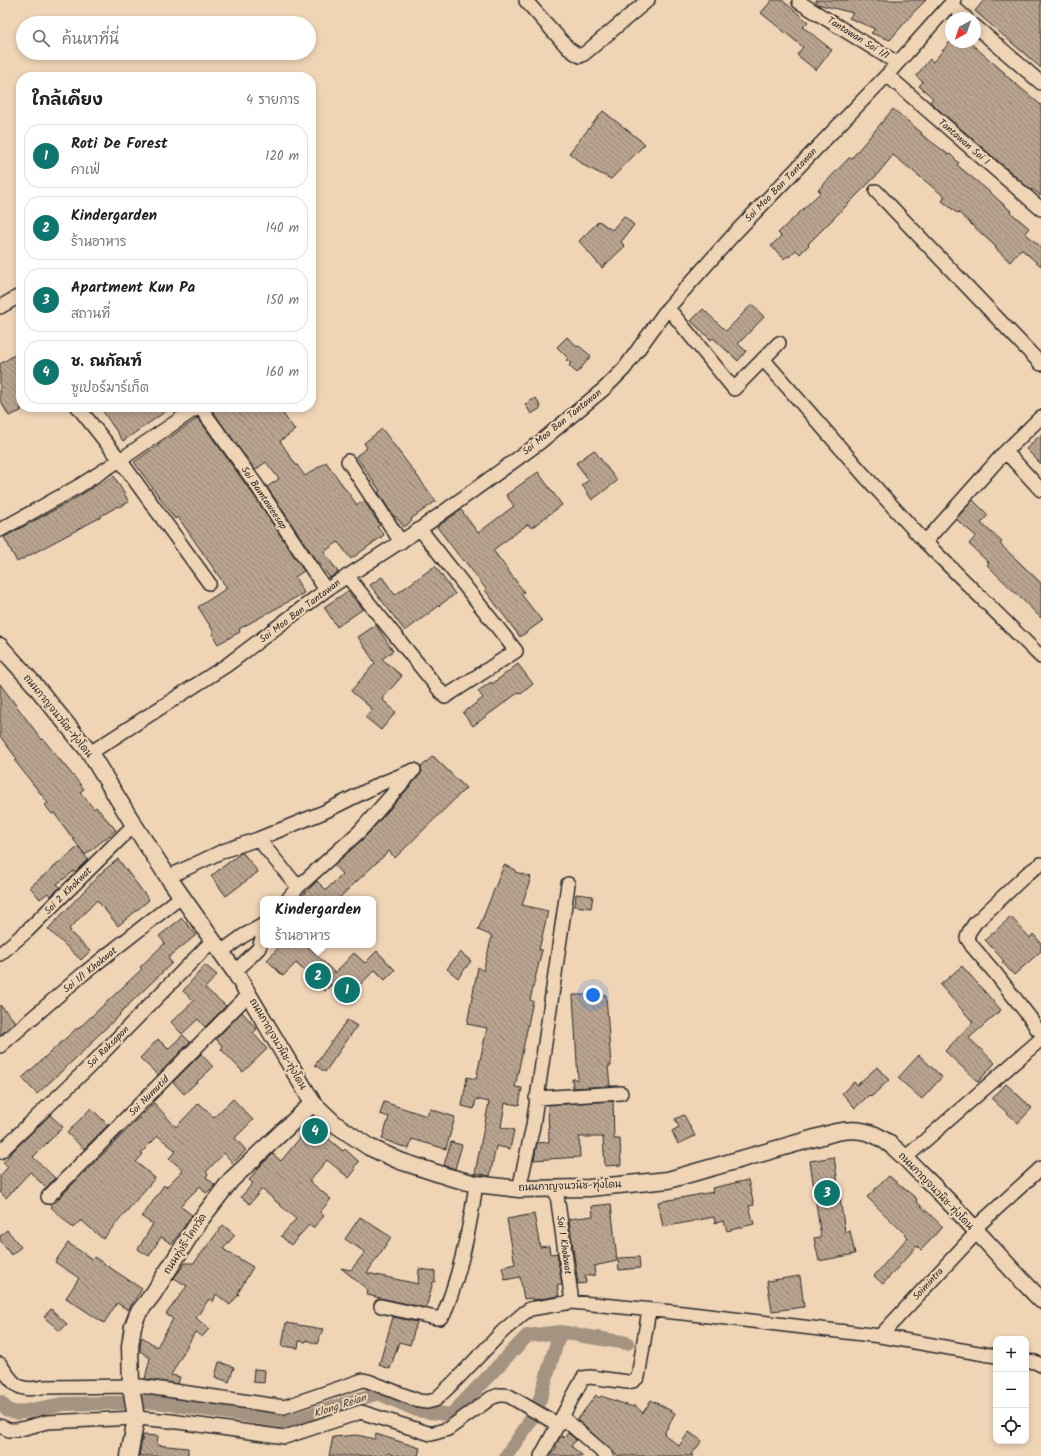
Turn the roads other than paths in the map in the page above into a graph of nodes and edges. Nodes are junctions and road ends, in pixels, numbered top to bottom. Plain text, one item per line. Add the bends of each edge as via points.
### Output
1 (648, 0) edge
2 (526, 1) edge
3 (799, 1) edge
4 (952, 2) edge
5 (961, 12) edge
6 (981, 31) edge
7 (897, 63) junction
8 (887, 75) junction
9 (1041, 83) edge
10 (876, 191) dead end
11 (1041, 209) edge
12 (16, 298) edge
13 (0, 307) edge
14 (668, 308) junction
15 (778, 343) dead end
16 (763, 359) junction
17 (1041, 364) edge
18 (82, 412) edge
19 (192, 412) edge
20 (203, 412) edge
21 (1041, 417) edge
22 (1006, 452) junction
23 (120, 460) junction
24 (348, 461) dead end
25 (1041, 490) edge
26 (420, 529) junction
27 (0, 530) edge
28 (400, 542) junction
29 (925, 542) junction
30 (347, 576) junction
31 (209, 583) dead end
32 (326, 590) junction
33 (0, 646) edge
34 (1041, 657) edge
35 (90, 753) junction
36 (134, 825) junction
37 (258, 839) junction
38 (1041, 864) edge
39 (168, 877) junction
40 (568, 884) dead end
41 (298, 887) junction
42 (182, 896) junction
43 (290, 896) edge
44 (260, 927) edge
45 (260, 945) edge
46 (217, 946) junction
47 (0, 954) edge
48 (235, 972) junction
49 (249, 994) junction
50 (1041, 1031) edge
51 (1041, 1039) edge
52 (0, 1046) edge
53 (621, 1093) dead end
54 (536, 1098) junction
55 (313, 1103) junction
56 (0, 1152) edge
57 (905, 1158) junction
58 (1041, 1168) edge
59 (476, 1184) junction
60 (556, 1188) junction
61 (518, 1189) junction
62 (48, 1197) dead end
63 (975, 1230) junction
64 (1041, 1300) edge
65 (572, 1302) junction
66 (380, 1306) dead end
67 (649, 1310) junction
68 (880, 1336) junction
69 (993, 1355) edge
70 (0, 1364) edge
71 (131, 1387) junction
72 (136, 1418) junction
73 (560, 1420) junction
74 (0, 1426) edge
75 (129, 1456) edge
76 (541, 1456) edge
77 (606, 1456) edge

1 - 2 street via 580,56 568,48
3 - 7 street, Tantawan Soi 1/1
4 - 5 street
4 - 7 street, Soi Moo Ban Tantawan
6 - 9 street
7 - 8 street, Soi Moo Ban Tantawan
8 - 11 street, Tantawan Soi 1
8 - 14 street, Soi Moo Ban Tantawan via 735,233
10 - 17 street
12 - 13 street
14 - 16 street via 734,389
14 - 26 street, Soi Moo Ban Tantawan via 624,369 605,388 539,443
15 - 16 street
16 - 29 street
18 - 23 street
19 - 23 street
20 - 32 street, Soi Bamtaweesap via 255,483
21 - 22 street
22 - 25 street
22 - 29 street
23 - 27 street
23 - 31 street
24 - 28 street
26 - 28 street, Soi Moo Ban Tantawan
26 - 30 street via 516,651 445,697
28 - 30 street, Soi Moo Ban Tantawan
29 - 34 street
30 - 32 street, Soi Moo Ban Tantawan
32 - 35 street, Soi Moo Ban Tantawan via 227,665
33 - 35 street, ถนนกาญจนวนิช-ทุ่งโดน
35 - 36 street, ถนนกาญจนวนิช-ทุ่งโดน
36 - 39 street, ถนนกาญจนวนิช-ทุ่งโดน
36 - 47 street, Soi 2 Khokwat via 28,931
37 - 39 street via 223,851
37 - 41 street
37 - 41 street via 324,812 414,770 358,832
38 - 50 street via 1028,873 975,924 967,938
39 - 42 street, ถนนกาญจนวนิช-ทุ่งโดน
40 - 54 street
41 - 43 street
42 - 46 street, ถนนกาญจนวนิช-ทุ่งโดน
42 - 52 street, Soi 1/1 Khokwat via 83,974
44 - 46 street, Soi Raksapon
45 - 48 street
46 - 48 street, ถนนกาญจนวนิช-ทุ่งโดน
46 - 56 street, Soi Raksapon
48 - 49 street, ถนนกาญจนวนิช-ทุ่งโดน
49 - 55 street, ถนนกาญจนวนิช-ทุ่งโดน
49 - 62 street, Soi Numutid
51 - 57 street
53 - 54 street
54 - 61 street via 533,1126
55 - 59 street, ถนนกาญจนวนิช-ทุ่งโดน via 339,1127 369,1147 400,1161
55 - 71 street, ถนนทุ่งรี-โคกวัด via 231,1180 138,1313 130,1336
57 - 60 street, ถนนกาญจนวนิช-ทุ่งโดน via 875,1135 863,1130 848,1129 668,1180 589,1188
57 - 63 street, ถนนกาญจนวนิช-ทุ่งโดน
58 - 63 street, Soimintra
59 - 61 street, ถนนกาญจนวนิช-ทุ่งโดน
59 - 66 street via 466,1244 444,1314 436,1318
60 - 61 street, ถนนกาญจนวนิช-ทุ่งโดน
60 - 65 street, Soi 1 Khokwat
63 - 64 street, ถนนกาญจนวนิช-ทุ่งโดน
63 - 68 street, Soimintra
65 - 67 street
65 - 71 street via 530,1309 524,1313 432,1401 419,1401 363,1380 284,1407
67 - 68 street
67 - 73 street via 638,1377 628,1382 583,1378
68 - 69 street
70 - 71 street via 15,1384 24,1389
71 - 72 street, ถนนทุ่งรี-โคกวัด
72 - 73 street via 285,1437 360,1412 431,1434 448,1430 499,1395 509,1396 538,1412
72 - 74 street via 47,1422 17,1430
72 - 75 street, ถนนทุ่งรี-โคกวัด
73 - 76 street
73 - 77 street

